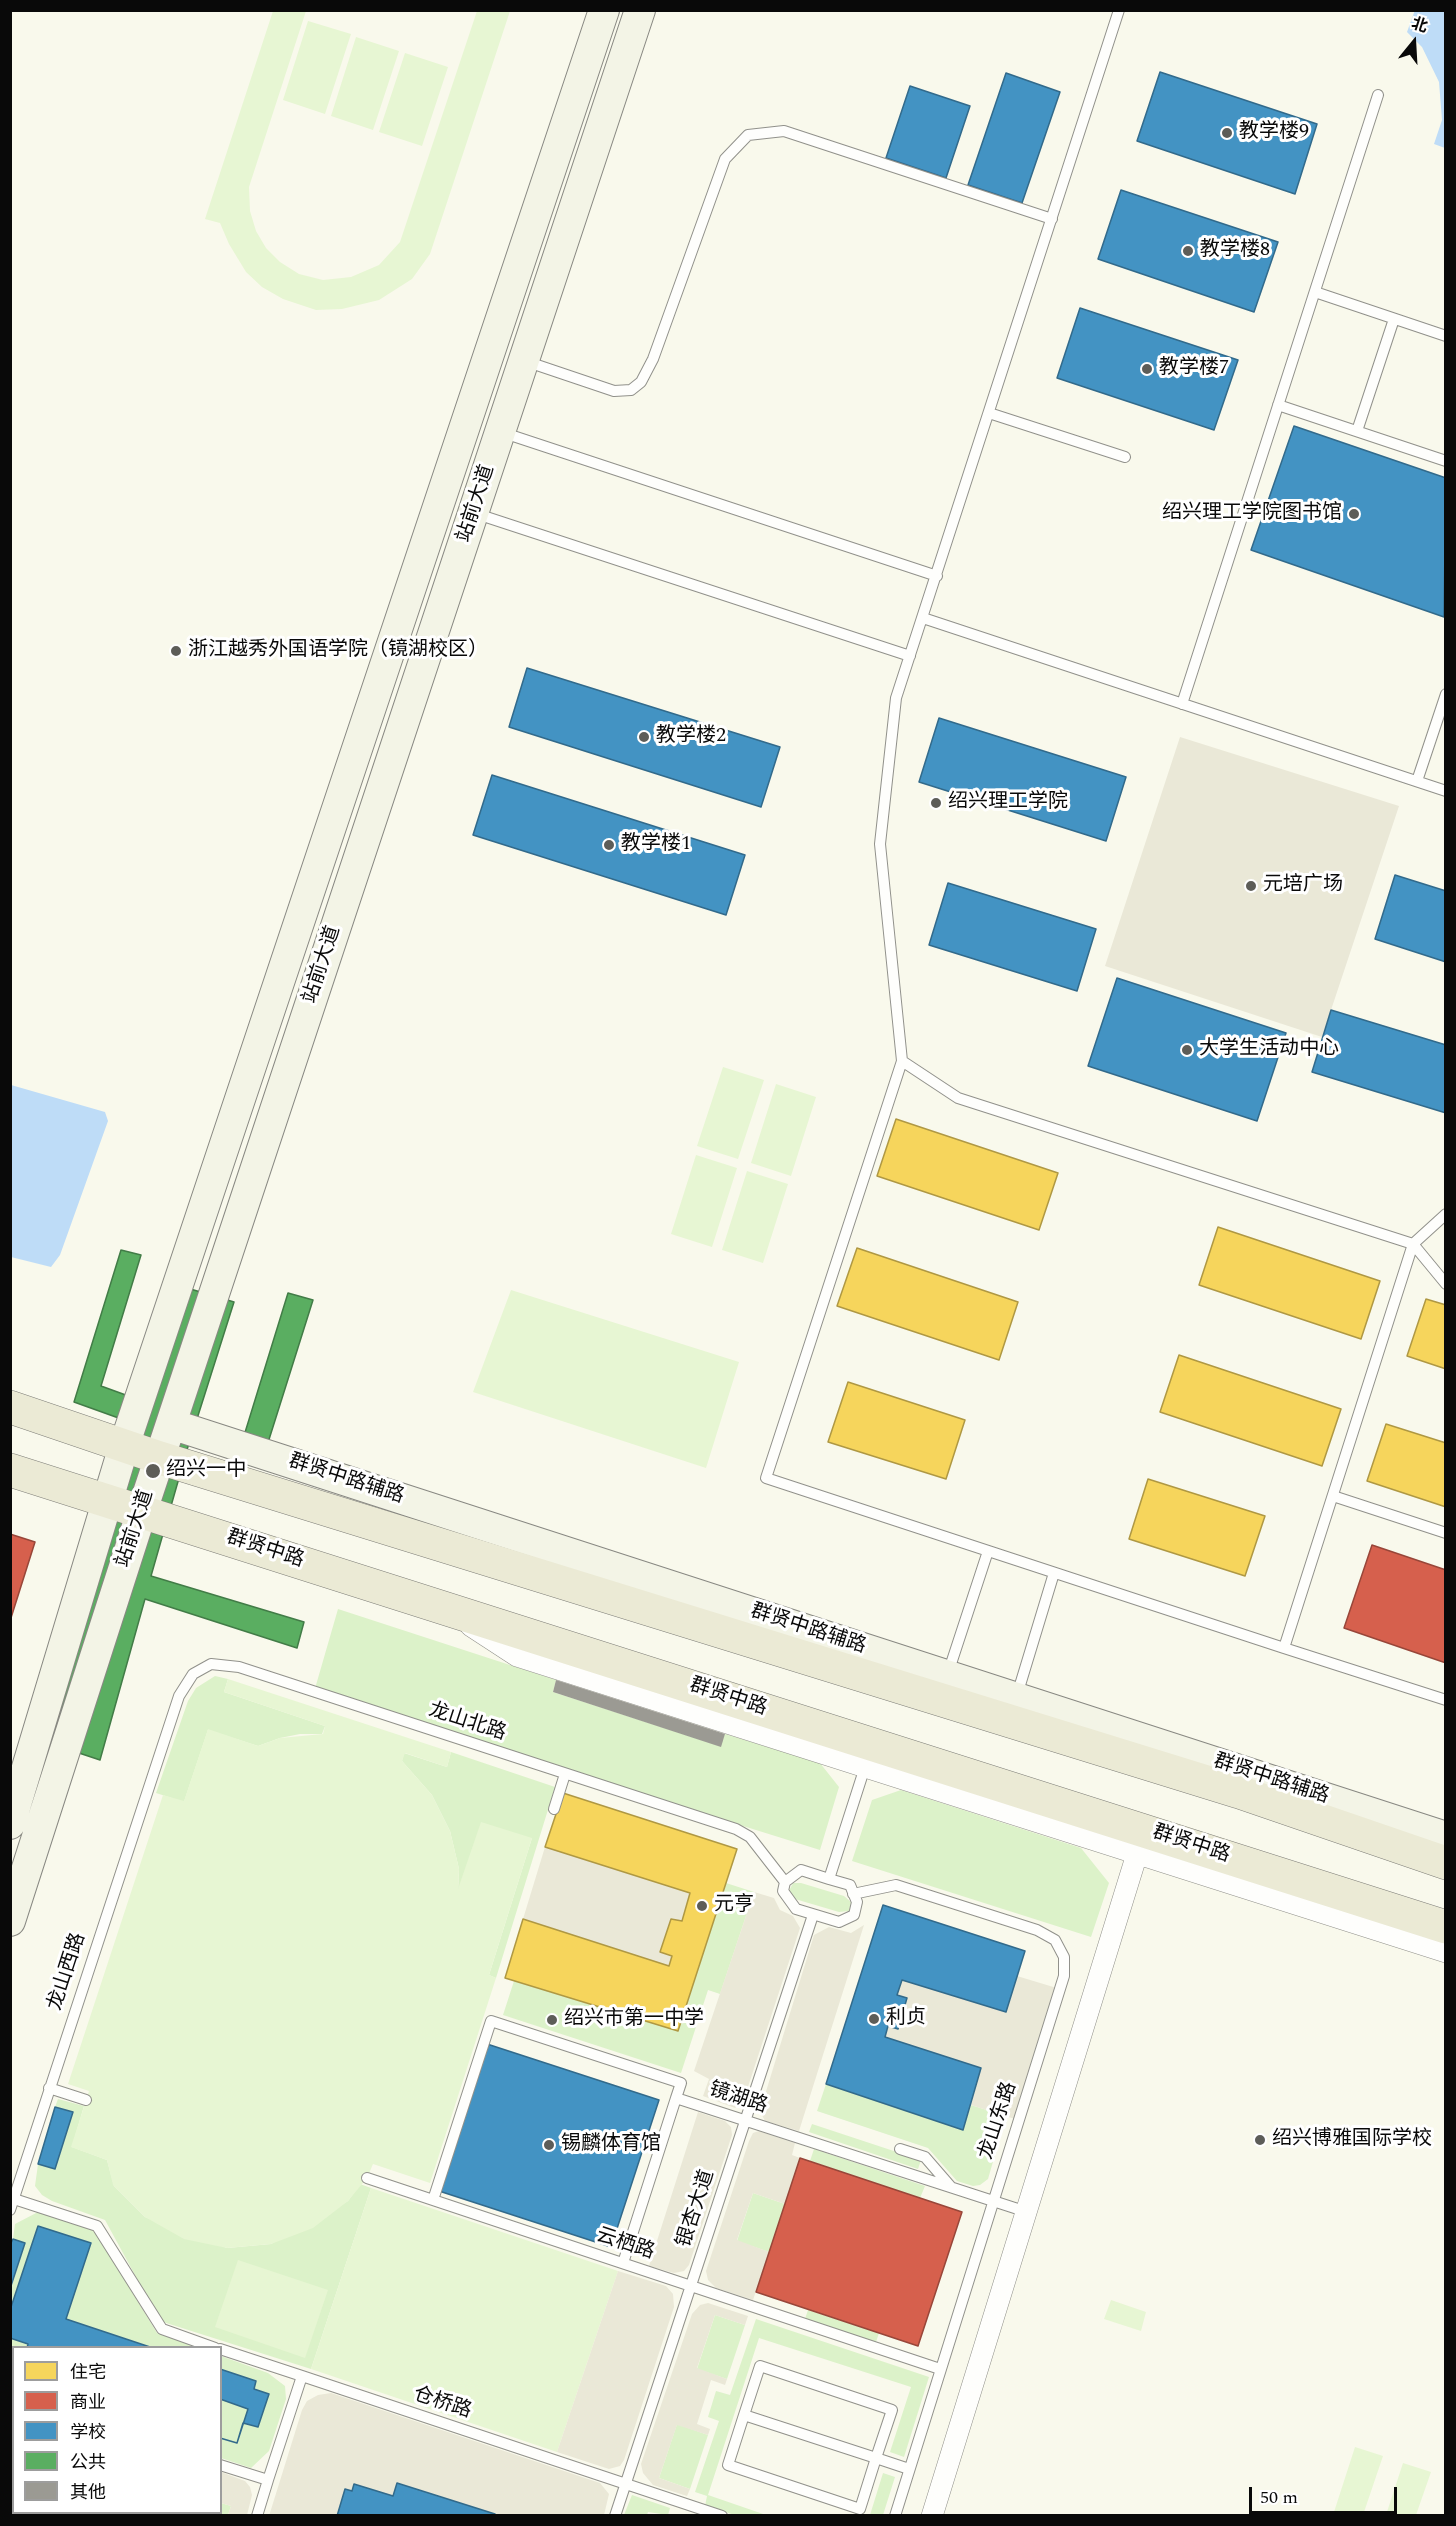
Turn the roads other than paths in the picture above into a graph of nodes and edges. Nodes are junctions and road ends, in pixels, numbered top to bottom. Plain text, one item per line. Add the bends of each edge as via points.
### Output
1 (604, 10) edge
2 (640, 10) edge
3 (1119, 10) edge
4 (1378, 95) dead end
5 (1052, 219) junction
6 (1315, 292) junction
7 (1394, 319) junction
8 (1446, 336) edge
9 (524, 361) junction
10 (1278, 405) junction
11 (989, 413) junction
12 (1357, 431) junction
13 (501, 432) junction
14 (1125, 457) dead end
15 (1446, 460) edge
16 (474, 513) junction
17 (937, 576) junction
18 (923, 618) junction
19 (910, 656) junction
20 (1446, 694) edge
21 (1182, 704) junction
22 (1418, 781) junction
23 (1446, 790) edge
24 (902, 1061) junction
25 (1446, 1214) edge
26 (1413, 1244) junction
27 (1446, 1284) edge
28 (10, 1407) edge
29 (171, 1424) junction
30 (124, 1446) junction
31 (160, 1458) junction
32 (10, 1470) edge
33 (1333, 1496) junction
34 (108, 1502) junction
35 (142, 1510) junction
36 (1446, 1533) edge
37 (988, 1551) junction
38 (1053, 1573) junction
39 (441, 1606) junction
40 (1284, 1648) junction
41 (947, 1676) junction
42 (1016, 1698) junction
43 (1446, 1700) edge
44 (161, 1746) joint
45 (865, 1767) junction
46 (565, 1774) junction
47 (554, 1809) dead end
48 (10, 1824) edge
49 (1446, 1837) edge
50 (1137, 1854) junction
51 (1446, 1863) edge
52 (829, 1879) junction
53 (784, 1882) junction
54 (853, 1894) junction
55 (813, 1914) junction
56 (10, 1921) edge
57 (1446, 1927) edge
58 (1446, 1952) edge
59 (49, 2088) junction
60 (676, 2098) junction
61 (86, 2100) dead end
62 (746, 2120) junction
63 (900, 2149) dead end
64 (367, 2178) dead end
65 (951, 2188) junction
66 (14, 2199) junction
67 (433, 2199) junction
68 (993, 2201) junction
69 (10, 2210) edge
70 (1027, 2212) junction
71 (623, 2263) junction
72 (691, 2285) junction
73 (209, 2346) edge
74 (222, 2350) edge
75 (940, 2369) junction
76 (302, 2376) junction
77 (744, 2415) junction
78 (876, 2458) junction
79 (222, 2465) edge
80 (909, 2469) junction
81 (268, 2480) junction
82 (625, 2483) junction
83 (257, 2516) edge
84 (615, 2516) edge
85 (722, 2516) edge
86 (895, 2516) edge
87 (933, 2516) edge

1 - 30 main road, 站前大道
2 - 9 main road, 站前大道
3 - 5 lane
4 - 6 lane
5 - 9 lane via 784,131 748,135 725,159 653,359 641,382 631,390 614,391
5 - 11 lane
6 - 7 lane
6 - 10 lane
7 - 8 lane
7 - 12 lane
9 - 13 main road, 站前大道
10 - 12 lane
10 - 21 lane
11 - 14 lane
11 - 17 lane
12 - 15 lane
13 - 16 main road, 站前大道
13 - 17 lane
16 - 19 lane
16 - 29 main road, 站前大道
17 - 18 lane
18 - 19 lane
18 - 21 lane
19 - 24 lane via 896,698 880,844
20 - 22 lane
21 - 22 lane
22 - 23 lane
24 - 26 lane via 958,1098
24 - 37 lane via 766,1478
25 - 26 lane
26 - 27 lane
26 - 33 lane
28 - 30 main road
29 - 31 main road, 站前大道
29 - 41 main road, 群贤中路辅路
30 - 31 main road
30 - 34 main road, 站前大道
31 - 35 main road, 站前大道
31 - 51 main road via 1239,1792
32 - 34 main road, 群贤中路
33 - 36 lane
33 - 40 lane
34 - 35 main road, 群贤中路
34 - 48 main road, 站前大道
35 - 39 main road, 群贤中路
35 - 56 main road, 站前大道
37 - 38 lane
37 - 41 lane
38 - 40 lane
38 - 42 lane
39 - 45 street via 518,1656
39 - 57 main road, 群贤中路
40 - 43 lane
41 - 42 main road, 群贤中路辅路
42 - 49 main road, 群贤中路辅路
44 - 46 lane, 龙山北路 via 179,1696 193,1674 211,1664 239,1667
44 - 59 lane, 龙山西路
45 - 50 street
45 - 52 lane
46 - 47 lane
46 - 53 lane, 龙山北路 via 736,1828 750,1837
50 - 58 street
50 - 70 street
52 - 53 lane via 801,1870
52 - 54 lane via 850,1886
53 - 55 lane, 龙山北路 via 783,1891 796,1909
54 - 55 lane, 龙山北路 via 857,1902 854,1914 847,1918 839,1922
54 - 68 lane, 龙山东路 via 897,1886 1037,1930 1054,1940 1064,1957 1064,1976
55 - 62 lane, 银杏大道
59 - 61 lane
59 - 66 lane, 龙山西路
60 - 62 lane, 镜湖路
60 - 67 lane, 镜湖路 via 681,2082 491,2021
60 - 71 lane
62 - 65 lane, 镜湖路
62 - 72 lane, 银杏大道
63 - 65 lane via 925,2157
64 - 67 lane, 云栖路
65 - 68 lane, 镜湖路
66 - 69 lane, 龙山西路
66 - 73 lane via 97,2226 162,2329
67 - 71 lane, 云栖路
68 - 70 lane, 镜湖路
68 - 75 lane, 龙山东路
70 - 87 street
71 - 72 lane, 云栖路
72 - 75 lane, 云栖路
72 - 82 lane, 银杏大道
74 - 76 lane, 仓桥路
75 - 80 lane, 龙山东路
76 - 81 lane
76 - 82 lane, 仓桥路
77 - 78 lane
77 - 78 lane via 760,2366 892,2410
77 - 78 lane via 728,2465 849,2506 860,2509
78 - 80 lane
79 - 81 lane
80 - 86 lane, 龙山东路
81 - 83 lane
82 - 84 lane, 银杏大道
82 - 85 lane, 仓桥路

